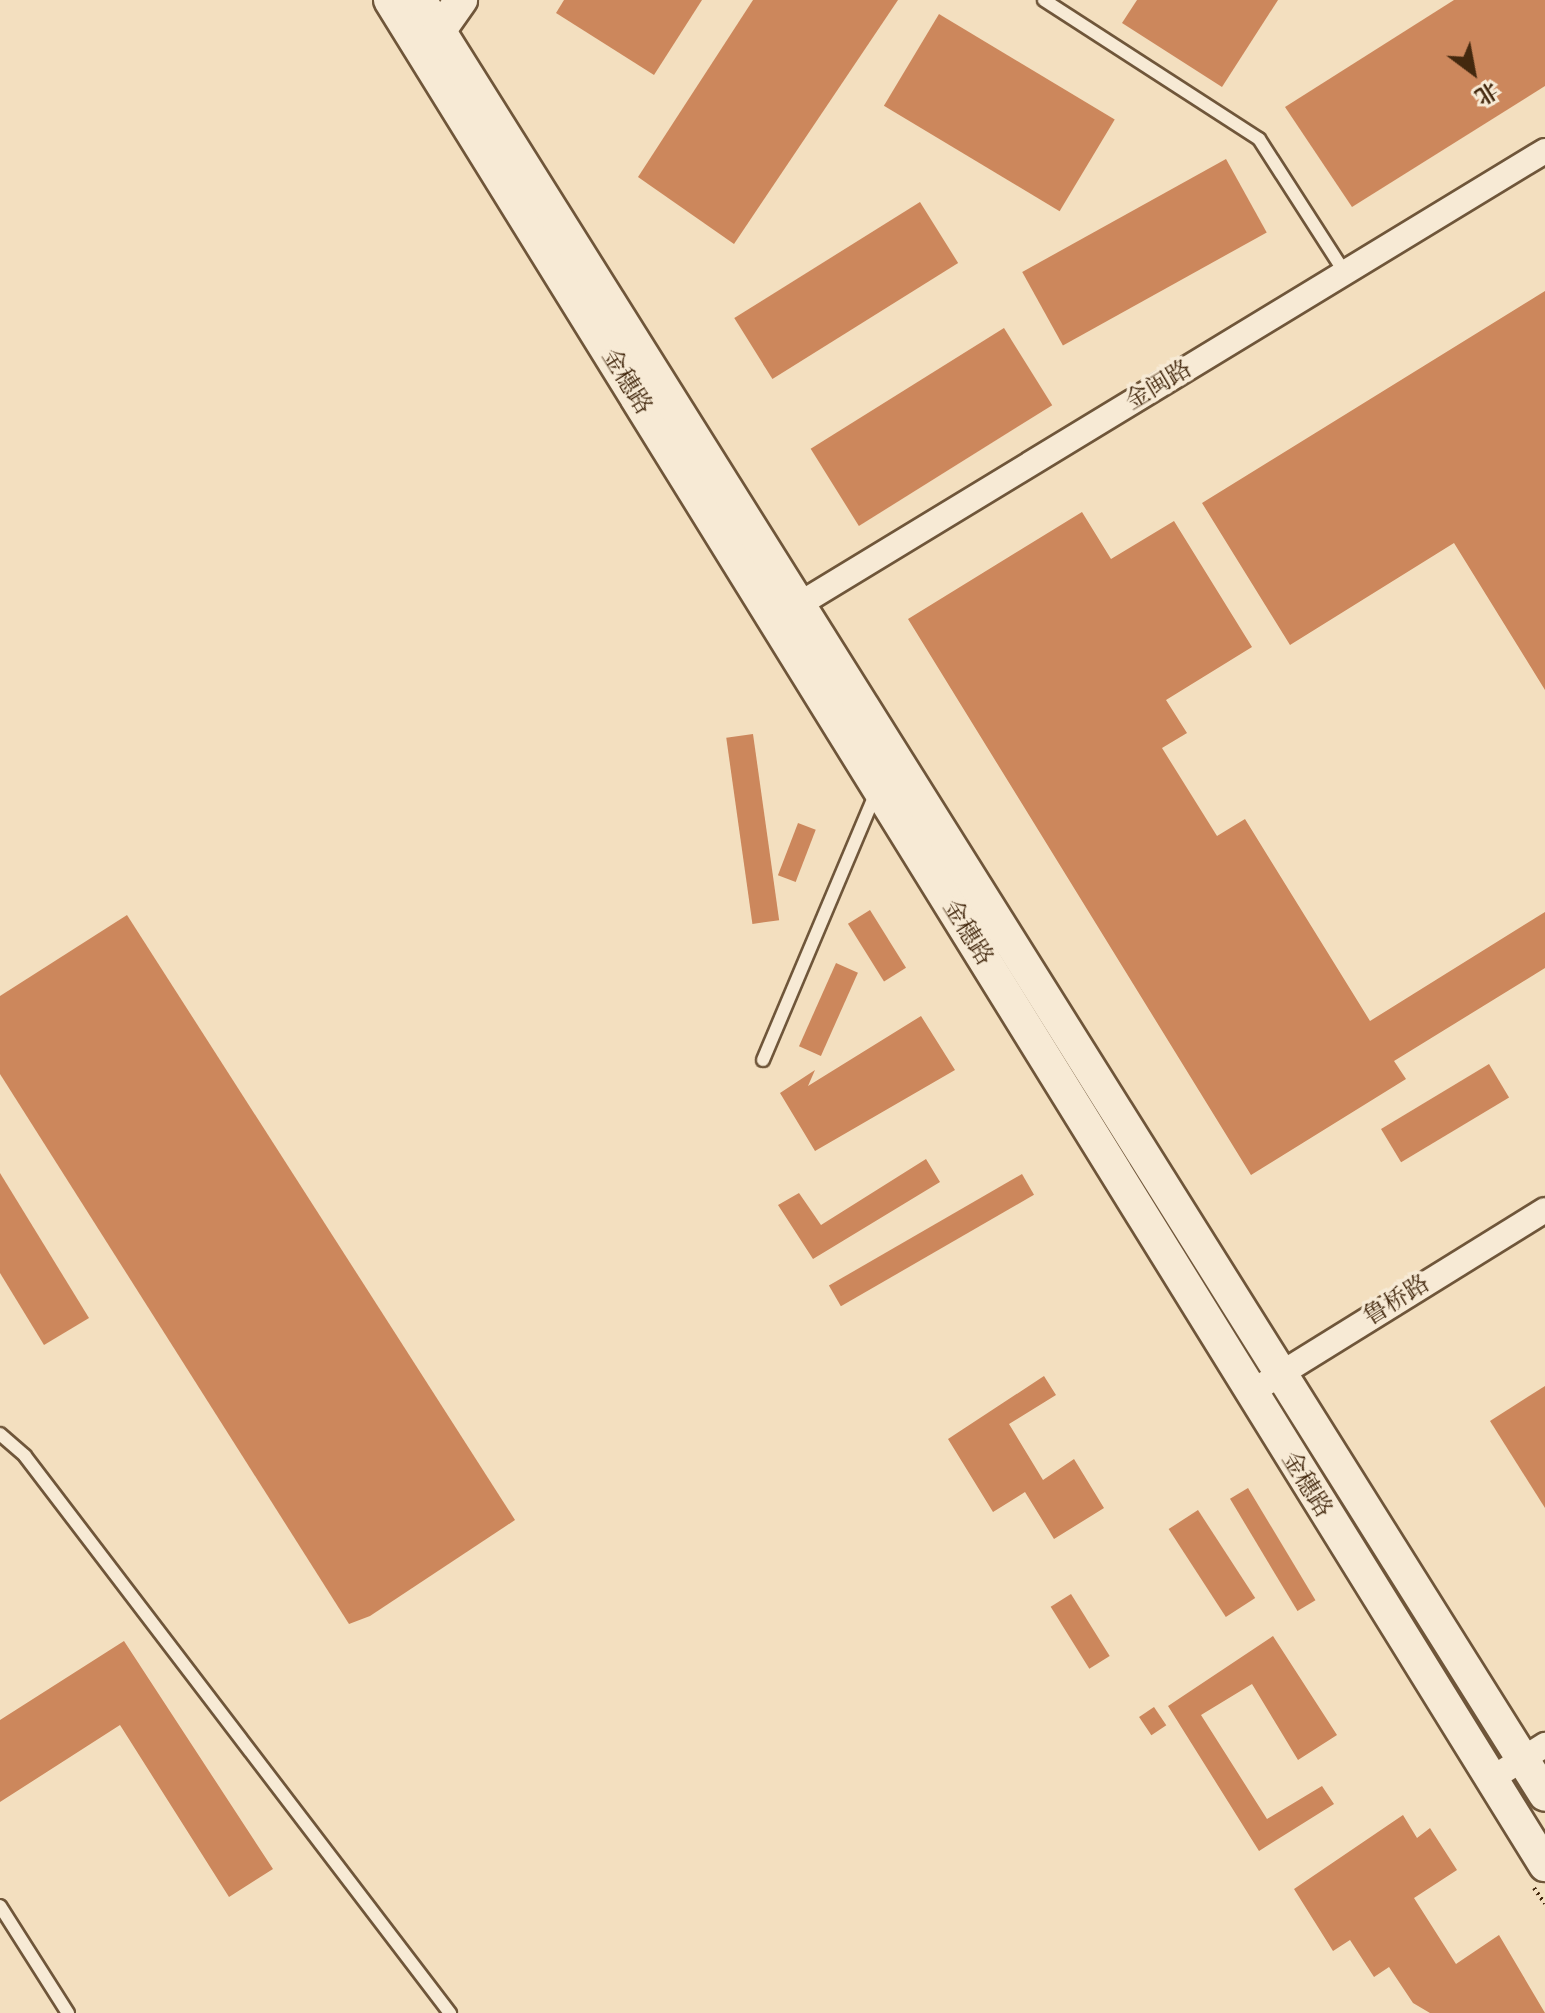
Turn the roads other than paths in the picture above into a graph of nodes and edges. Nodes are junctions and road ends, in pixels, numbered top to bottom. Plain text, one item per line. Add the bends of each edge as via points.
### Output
1 (390, 0) edge
2 (461, 0) edge
3 (1044, 0) edge
4 (426, 21) edge
5 (1545, 151) edge
6 (1345, 273) junction
7 (800, 604) junction
8 (773, 620) junction
9 (878, 789) junction
10 (763, 1060) dead end
11 (1545, 1210) edge
12 (1279, 1374) junction
13 (1250, 1393) junction
14 (0, 1434) edge
15 (1534, 1752) edge
16 (1491, 1779) junction
17 (1545, 1795) edge
18 (1545, 1865) edge
19 (0, 1906) edge
20 (68, 2013) edge
21 (450, 2013) edge

1 - 4 street, 金穗路
2 - 4 street
3 - 6 lane via 1259,139
4 - 7 street, 金穗路
4 - 8 street, 金穗路
5 - 6 street, 金闽路
6 - 7 street, 金闽路
7 - 8 street, 金闽路
7 - 12 street, 金穗路
8 - 9 street, 金穗路
9 - 10 lane
9 - 13 street, 金穗路
11 - 12 street, 鲁桥路
12 - 13 street, 鲁桥路
12 - 15 street, 金穗路
13 - 16 street, 金穗路
14 - 21 lane via 25,1456
15 - 16 street
15 - 17 street, 金穗路
16 - 18 street, 金穗路
19 - 20 lane

